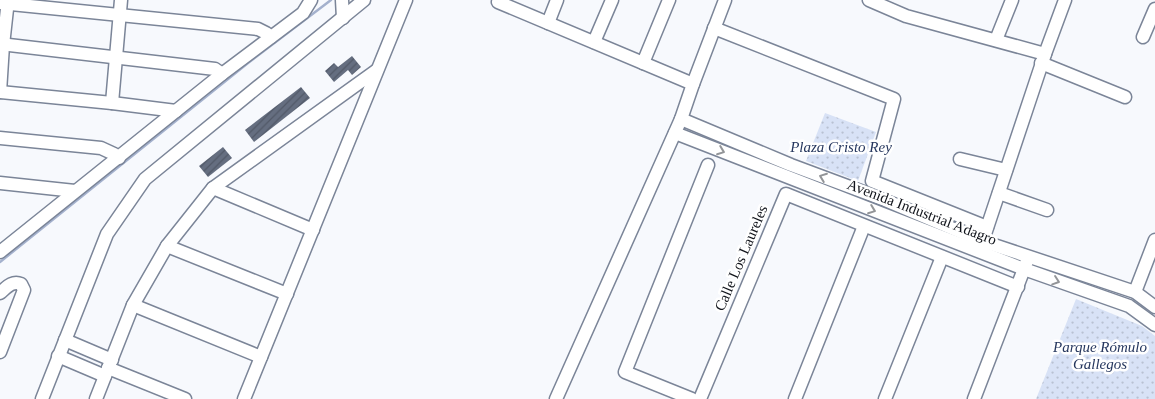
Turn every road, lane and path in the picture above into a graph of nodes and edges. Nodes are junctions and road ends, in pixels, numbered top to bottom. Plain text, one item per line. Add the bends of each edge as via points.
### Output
1 (121, 0) edge
2 (311, 0) edge
3 (342, 0) edge
4 (364, 0) edge
5 (406, 0) edge
6 (499, 0) edge
7 (556, 0) edge
8 (612, 0) edge
9 (669, 0) edge
10 (725, 0) edge
11 (869, 0) edge
12 (1012, 0) edge
13 (1065, 0) edge
14 (6, 2) edge
15 (1155, 9) edge
16 (120, 15) junction
17 (343, 18) junction
18 (548, 23) junction
19 (714, 28) junction
20 (271, 37) junction
21 (1143, 37) dead end
22 (996, 40) junction
23 (594, 42) junction
24 (2, 45) edge
25 (116, 58) junction
26 (1043, 58) junction
27 (643, 62) junction
28 (377, 70) junction
29 (222, 74) junction
30 (693, 84) junction
31 (0, 92) edge
32 (1125, 97) dead end
33 (112, 102) junction
34 (176, 111) junction
35 (682, 119) junction
36 (675, 133) junction
37 (0, 138) edge
38 (119, 158) junction
39 (960, 159) dead end
40 (708, 165) dead end
41 (1006, 170) junction
42 (0, 184) edge
43 (213, 188) junction
44 (75, 191) junction
45 (999, 193) junction
46 (1047, 210) dead end
47 (864, 226) junction
48 (987, 227) junction
49 (313, 230) junction
50 (1155, 240) edge
51 (982, 241) junction
52 (167, 246) junction
53 (0, 252) edge
54 (942, 257) junction
55 (1029, 257) junction
56 (1024, 270) junction
57 (1018, 287) junction
58 (1135, 292) junction
59 (0, 293) edge
60 (287, 294) junction
61 (133, 305) junction
62 (1155, 307) edge
63 (1155, 325) edge
64 (65, 340) junction
65 (0, 352) edge
66 (58, 356) junction
67 (262, 357) junction
68 (109, 368) junction
69 (42, 399) edge
70 (96, 399) edge
71 (185, 399) edge
72 (244, 399) edge
73 (556, 399) edge
74 (692, 399) edge
75 (700, 399) edge
76 (795, 399) edge
77 (885, 399) edge
78 (974, 399) edge

1 - 16 street
2 - 20 street via 303,13
3 - 17 street
4 - 17 street
5 - 28 street
6 - 18 street
7 - 18 street
8 - 23 street
9 - 27 street
10 - 19 street
11 - 22 street via 906,16
12 - 22 street
13 - 26 street
14 - 16 street
14 - 24 street
15 - 21 street
16 - 20 street via 258,29
16 - 25 street
17 - 64 street via 145,179 107,234
18 - 23 street
19 - 30 street
19 - 48 street via 894,99 872,182
20 - 29 street
22 - 26 street
23 - 27 street
24 - 25 street
24 - 31 street
25 - 29 street via 215,69
25 - 33 street
26 - 32 street
26 - 41 street
27 - 30 street
28 - 43 street
28 - 49 street
29 - 34 street
30 - 35 street
31 - 33 street
33 - 34 street
34 - 38 street
35 - 36 street
51 -> 35 street, Avenida Industrial Adagro
36 -> 56 street, Avenida Industrial Adagro
36 - 73 street
37 - 38 street via 101,148
38 - 44 street
39 - 41 street
40 - 74 street via 625,372
41 - 45 street
42 - 44 street
43 - 49 street
43 - 52 street
44 - 53 street
45 - 46 street
45 - 48 street
47 - 54 street, Calle Los Laureles
47 - 75 street, Calle Los Laureles via 786,194
47 - 76 street
48 - 51 street
49 - 60 street
50 - 58 street
51 - 55 street, Avenida Industrial Adagro
52 - 60 street
52 - 61 street
54 - 57 street, Calle Los Laureles
54 - 77 street
55 - 56 street
55 - 58 street, Avenida Industrial Adagro
56 - 57 street
56 -> 63 street, Avenida Industrial Adagro via 1129,306
57 - 78 street
58 - 62 street, Avenida Industrial Adagro
59 - 65 street via 16,282 24,290
60 - 67 street
61 - 67 street
61 - 68 street
64 - 66 street
64 - 68 street
66 - 68 street
66 - 69 street
67 - 72 street
68 - 70 street
68 - 71 street

